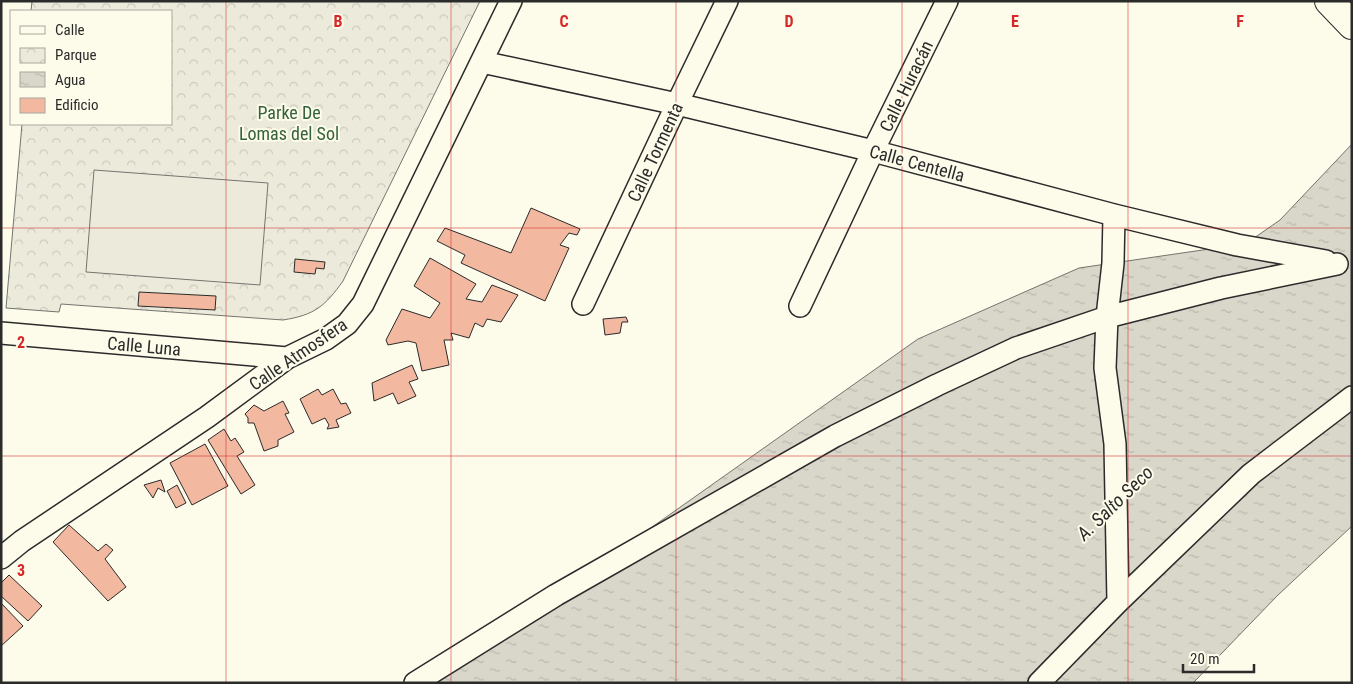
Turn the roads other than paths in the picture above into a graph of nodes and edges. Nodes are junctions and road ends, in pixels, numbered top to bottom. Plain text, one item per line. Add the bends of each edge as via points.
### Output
1 (511, 1) edge
2 (727, 1) edge
3 (947, 1) edge
4 (1329, 1) edge
5 (1352, 25) edge
6 (482, 62) junction
7 (677, 104) junction
8 (874, 151) junction
9 (1114, 215) junction
10 (1344, 265) edge
11 (584, 304) dead end
12 (800, 306) dead end
13 (1107, 317) junction
14 (1, 333) edge
15 (287, 358) junction
16 (1352, 397) edge
17 (12, 540) edge
18 (1, 558) edge
19 (1118, 602) junction
20 (415, 683) edge
21 (1039, 683) edge

1 - 6 street, Calle Atmosfera
2 - 7 street, Calle Tormenta
3 - 8 street, Calle Huracán
4 - 5 street
6 - 7 street, Calle Centella
6 - 15 street, Calle Atmosfera via 363,304 347,324 326,339
7 - 8 street, Calle Centella
7 - 11 street, Calle Tormenta
8 - 9 street, Calle Centella
8 - 12 street, Calle Huracán
9 - 10 street, Calle Centella via 1237,245
9 - 13 street
10 - 13 street via 1221,288
13 - 19 street via 1105,368 1115,444
13 - 20 street via 1016,348 835,436 556,595
14 - 15 street, Calle Luna
15 - 17 street, Calle Atmosfera via 207,417
16 - 19 street via 1251,474
17 - 18 street, Calle Atmosfera
19 - 21 street

